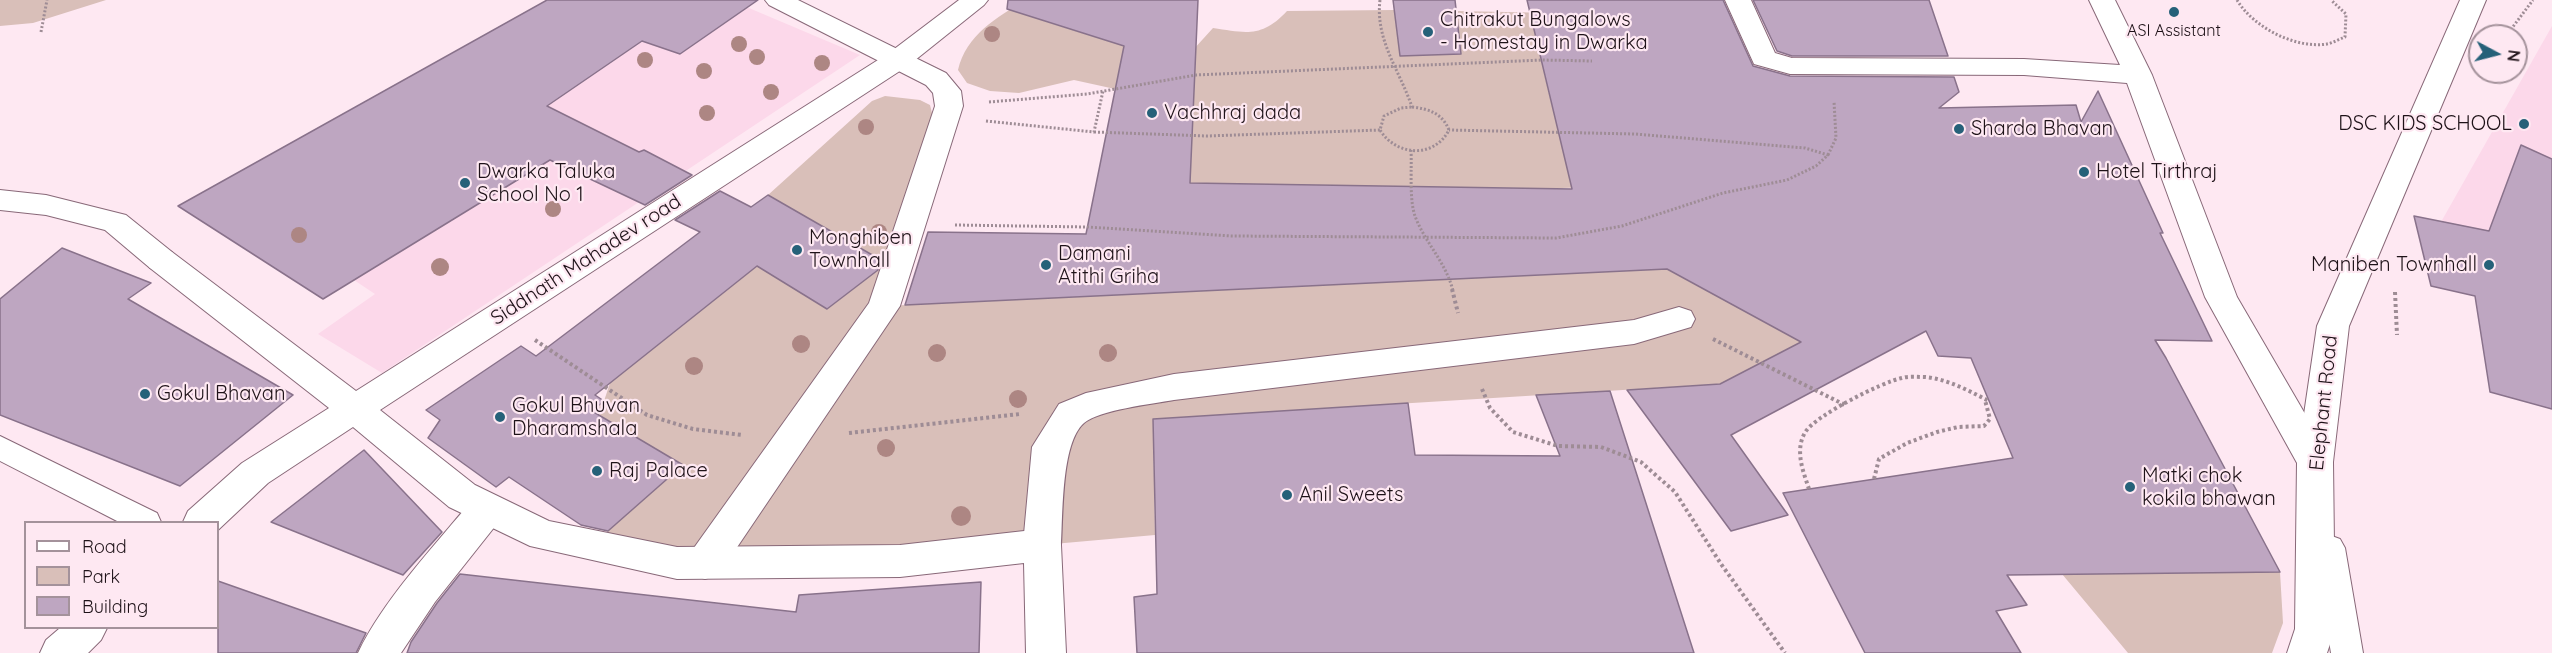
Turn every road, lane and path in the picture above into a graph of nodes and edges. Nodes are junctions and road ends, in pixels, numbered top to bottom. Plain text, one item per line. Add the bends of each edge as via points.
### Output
1 (46, 0) edge
2 (778, 0) edge
3 (975, 0) edge
4 (1380, 0) edge
5 (1738, 0) edge
6 (2103, 0) edge
7 (2238, 0) edge
8 (2331, 0) edge
9 (2473, 0) edge
10 (2533, 0) edge
11 (2515, 24) edge
12 (41, 32) dead end
13 (899, 58) junction
14 (1592, 61) dead end
15 (1394, 66) junction
16 (1818, 66) junction
17 (2138, 75) junction
18 (1103, 91) junction
19 (949, 106) junction
20 (1412, 107) junction
21 (1380, 130) junction
22 (1449, 130) junction
23 (1094, 132) junction
24 (1411, 150) junction
25 (1828, 155) junction
26 (0, 200) edge
27 (911, 224) junction
28 (1425, 238) junction
29 (1678, 319) joint
30 (1468, 352) junction
31 (1845, 405) junction
32 (355, 409) junction
33 (0, 448) edge
34 (2316, 462) junction
35 (1874, 479) dead end
36 (1809, 489) dead end
37 (488, 509) junction
38 (144, 521) edge
39 (202, 521) edge
40 (1042, 545) junction
41 (705, 563) junction
42 (85, 629) edge
43 (60, 653) edge
44 (378, 653) edge
45 (1046, 653) edge
46 (1785, 653) edge
47 (2307, 653) edge
48 (2347, 653) edge

1 - 12 path
2 - 13 street
3 - 13 street, Siddnath Mahadev road
4 - 15 path via 1377,11 1384,45
5 - 16 street via 1764,58 1790,66
6 - 17 street
7 - 8 path via 2250,19 2278,34 2304,44 2327,44 2345,37 2346,14
9 - 34 street, Elephant Road via 2333,326
10 - 11 path
13 - 19 street via 936,79 947,91
13 - 32 street, Siddnath Mahadev road
14 - 15 path
15 - 18 path via 1196,75
15 - 20 path
16 - 17 street via 2024,67
16 - 25 path via 1834,101 1836,138
17 - 34 street via 2222,297
18 - 19 path
18 - 23 path
19 - 23 path via 963,118
19 - 27 street
20 - 21 path via 1384,116
20 - 22 path via 1433,111
21 - 23 path via 1207,136
21 - 24 path via 1390,143
22 - 24 path via 1442,143 1433,148
22 - 25 path via 1635,134 1805,148
24 - 28 path via 1414,213
25 - 28 path via 1816,168 1788,180 1710,196 1606,231 1556,238
26 - 32 street via 46,205 115,222
27 - 28 path via 1087,227 1231,236
27 - 41 street via 884,306
28 - 30 path via 1450,279
29 - 30 street via 1634,332
29 - 31 path via 1718,343
30 - 40 street via 1174,387 1098,402 1071,414 1050,447
30 - 46 path via 1490,408 1513,432 1558,446 1601,447 1631,458 1675,492
31 - 35 path via 1901,378 1926,377 1987,400 1988,425 1980,429 1960,426 1907,442 1879,459
31 - 36 path via 1806,430 1799,458
32 - 37 street via 462,496
32 - 39 street, Siddnath Mahadev road via 255,473
33 - 38 lane
34 - 47 street, Elephant Road via 2315,629
34 - 48 lane
37 - 41 street via 543,535 677,563
37 - 44 street via 421,590
40 - 41 street via 900,561
40 - 45 street
42 - 43 street

